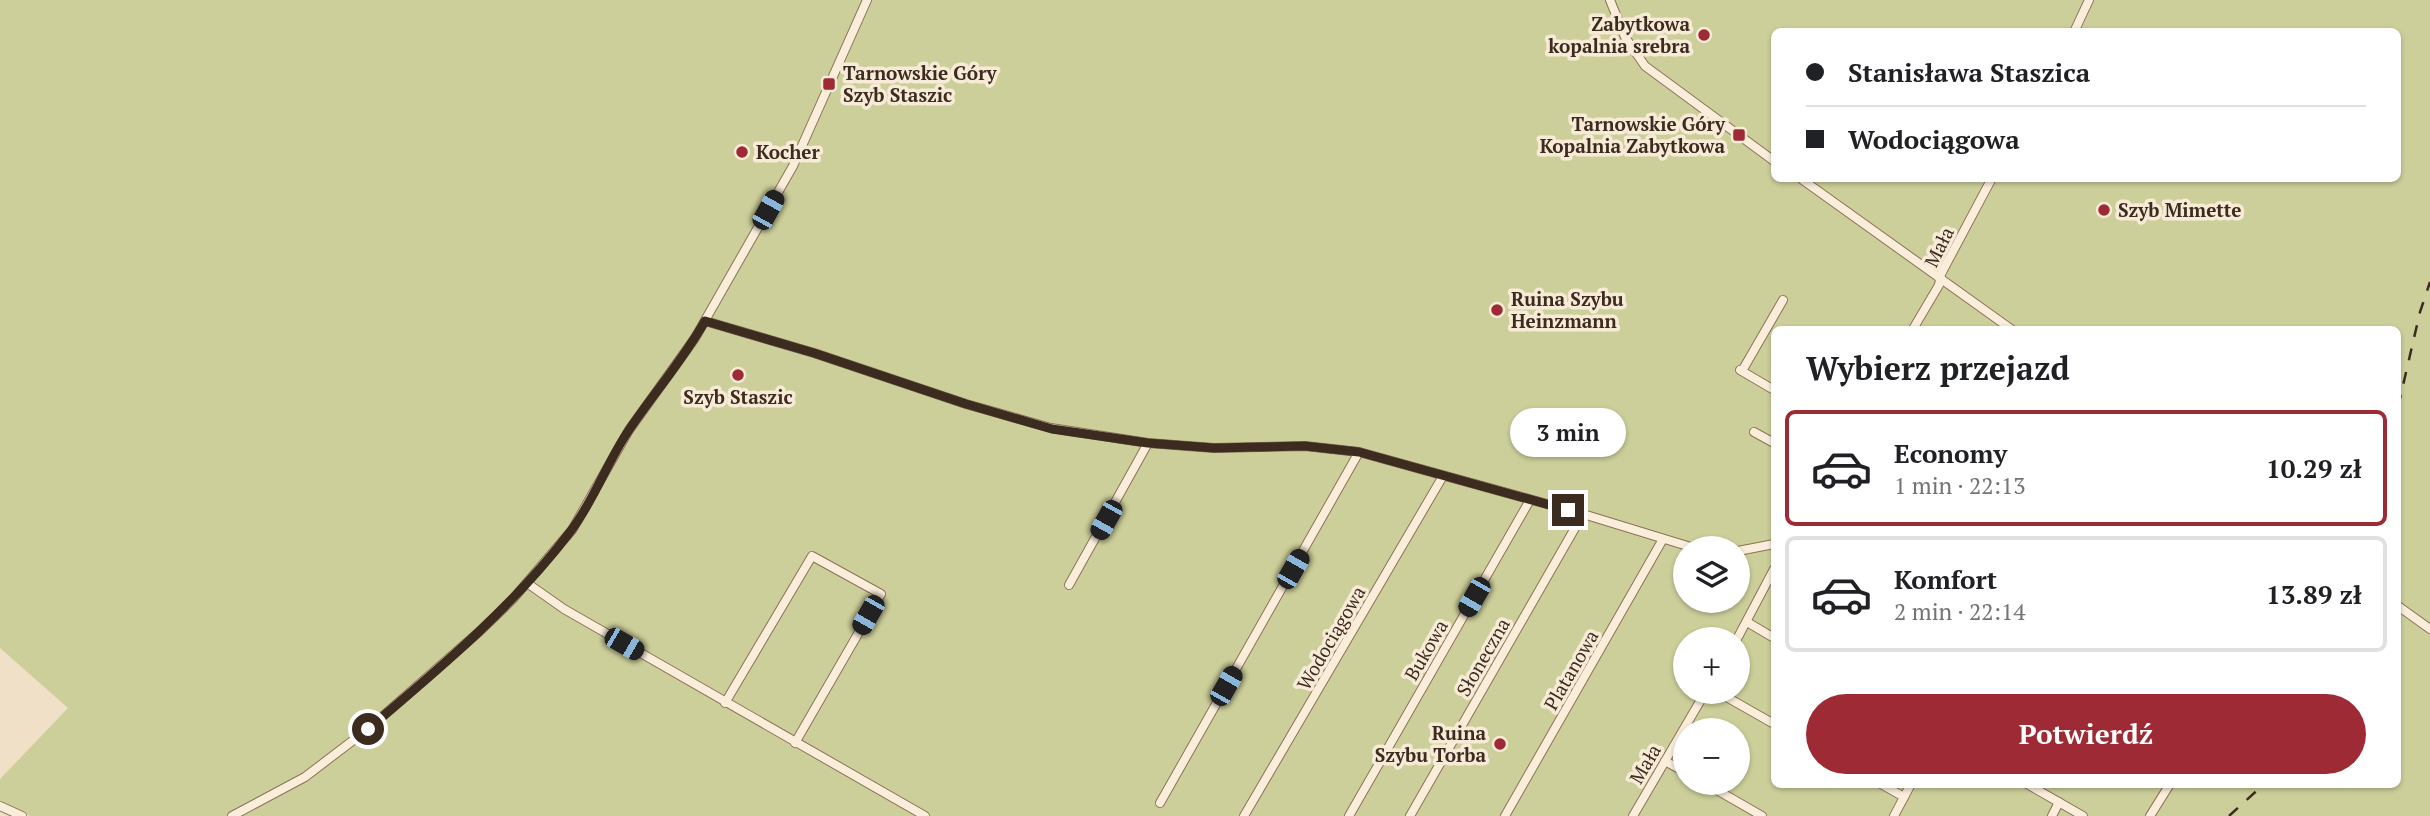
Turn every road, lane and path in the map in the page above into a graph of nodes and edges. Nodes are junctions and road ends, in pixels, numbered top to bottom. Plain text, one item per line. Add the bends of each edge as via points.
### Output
1 (867, 0) edge
2 (1610, 0) edge
3 (2089, 0) edge
4 (2076, 28) edge
5 (1771, 159) edge
6 (1806, 182) edge
7 (1990, 182) edge
8 (1940, 278) junction
9 (1783, 300) dead end
10 (705, 321) junction
11 (1915, 326) edge
12 (2007, 326) edge
13 (1771, 388) edge
14 (1754, 432) dead end
15 (1771, 441) edge
16 (1148, 443) junction
17 (1359, 452) junction
18 (1443, 476) junction
19 (1530, 500) junction
20 (1583, 514) junction
21 (1663, 539) junction
22 (1673, 542) edge
23 (1771, 545) edge
24 (1750, 549) edge
25 (1771, 575) edge
26 (527, 583) junction
27 (1069, 585) dead end
28 (2401, 608) edge
29 (1747, 622) junction
30 (1744, 627) edge
31 (2430, 629) edge
32 (1771, 636) edge
33 (725, 703) junction
34 (1698, 704) edge
35 (1739, 704) edge
36 (1771, 722) edge
37 (795, 743) junction
38 (1665, 761) junction
39 (1673, 765) edge
40 (1888, 788) edge
41 (1909, 788) edge
42 (2033, 788) edge
43 (2168, 788) edge
44 (1726, 795) edge
45 (1904, 797) junction
46 (2059, 802) junction
47 (1160, 803) dead end
48 (0, 806) edge
49 (22, 816) edge
50 (232, 816) edge
51 (925, 816) edge
52 (1244, 816) edge
53 (1349, 816) edge
54 (1410, 816) edge
55 (1505, 816) edge
56 (1633, 816) edge
57 (1762, 816) edge
58 (1894, 816) edge
59 (2052, 816) edge
60 (2083, 816) edge
61 (2150, 816) edge

1 - 10 street via 793,166
2 - 5 street via 1625,37 1645,66
3 - 4 street
6 - 8 street
7 - 8 street, Mała
8 - 11 street, Mała
8 - 12 street
9 - 13 street via 1741,370
10 - 16 street via 1052,429
10 - 26 street via 629,430 572,530
14 - 15 street
16 - 17 street via 1214,448 1305,446
16 - 27 street
17 - 18 street
17 - 47 street
18 - 19 street
18 - 52 street, Wodociągowa
19 - 20 street
19 - 53 street, Bukowa
20 - 21 street
20 - 54 street, Słoneczna
21 - 22 street
21 - 55 street, Platanowa
23 - 24 street
25 - 29 street
26 - 33 street
26 - 50 street via 480,631 368,729 304,777
28 - 31 street
29 - 30 street
29 - 32 street
33 - 37 street
33 - 37 street via 812,556 881,594
34 - 38 street, Mała
35 - 36 street
37 - 51 street
38 - 39 street
38 - 56 street, Mała
40 - 45 street
41 - 45 street
42 - 46 street
43 - 61 street
44 - 57 street
45 - 58 street
46 - 59 street
46 - 60 street
48 - 49 street

